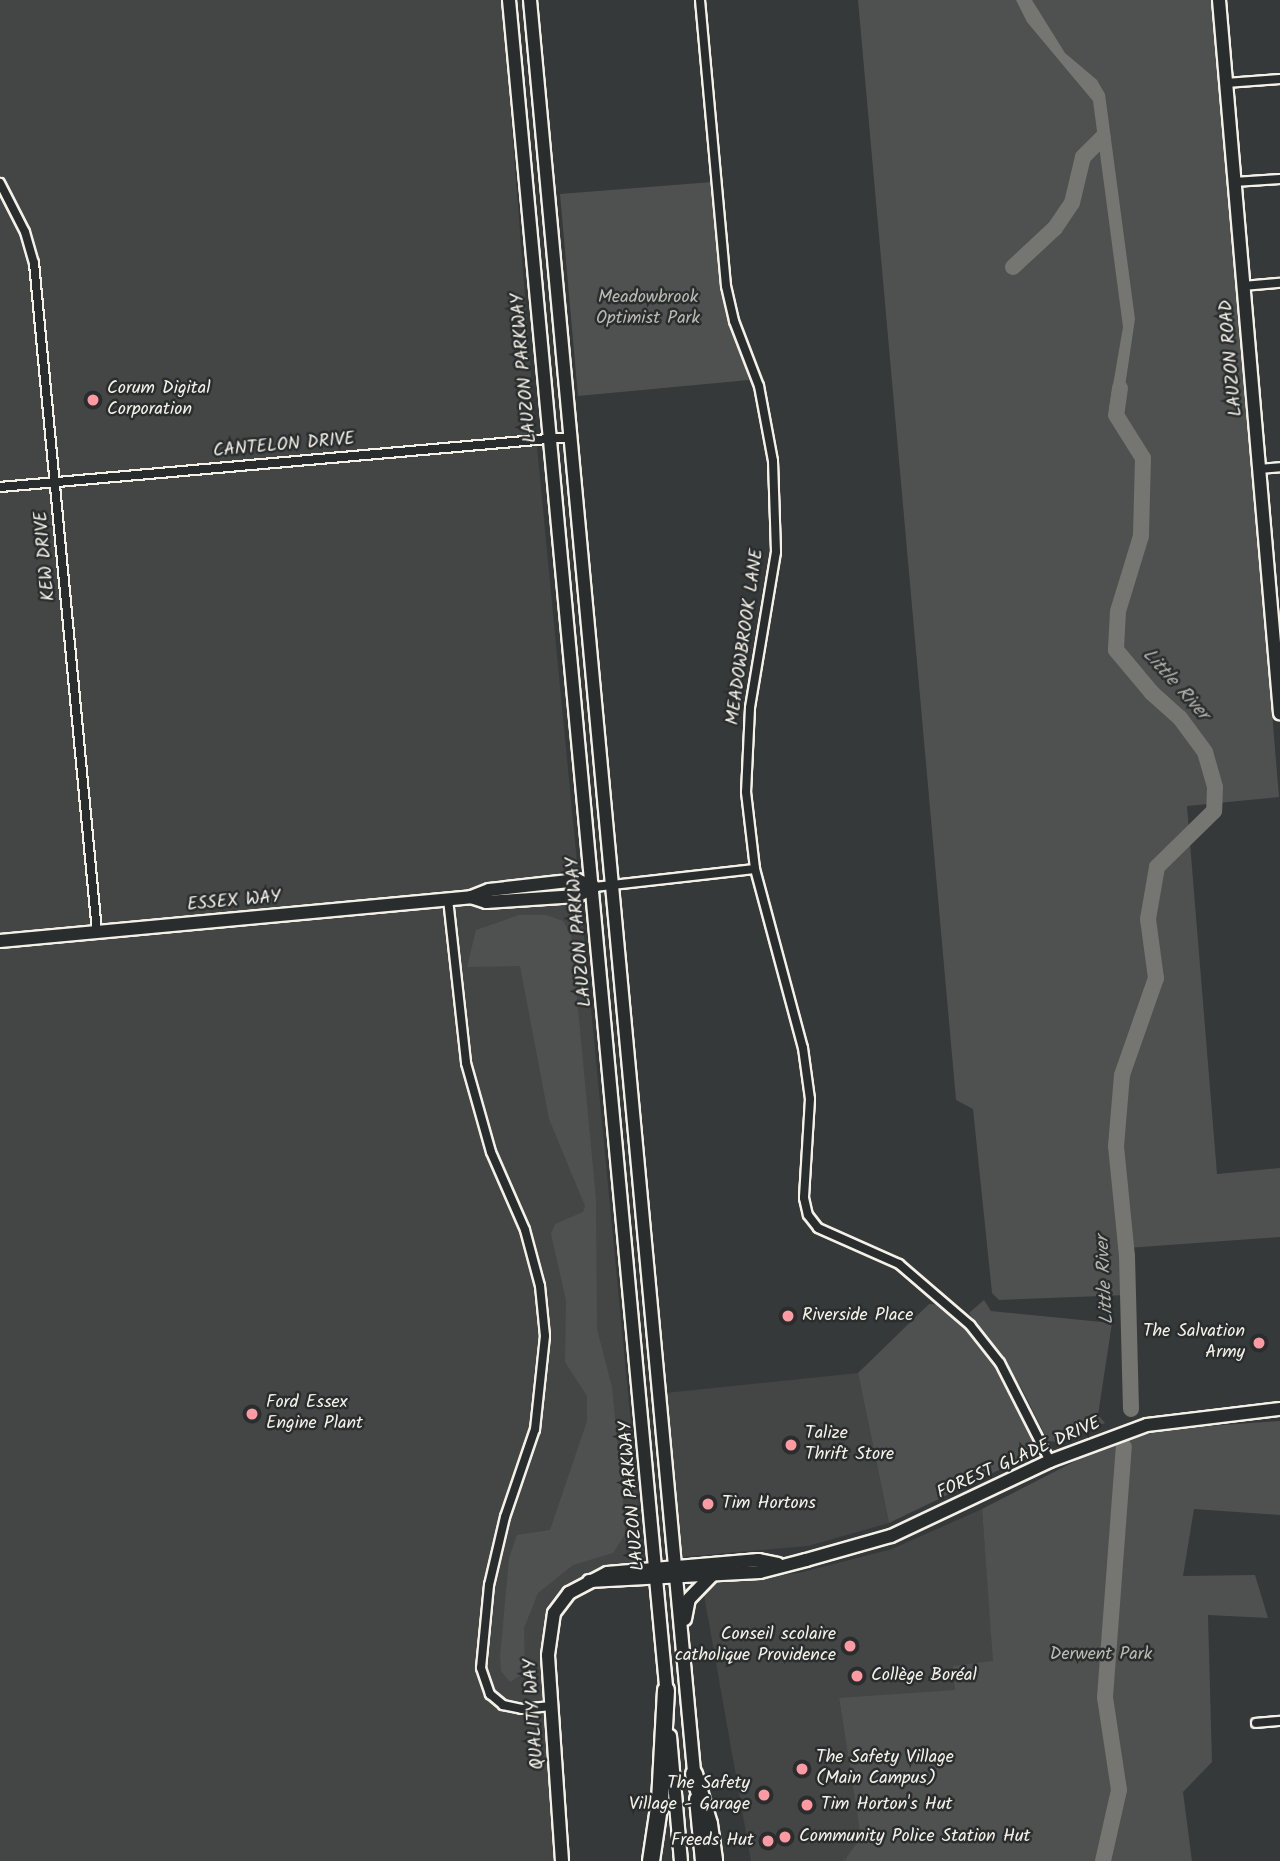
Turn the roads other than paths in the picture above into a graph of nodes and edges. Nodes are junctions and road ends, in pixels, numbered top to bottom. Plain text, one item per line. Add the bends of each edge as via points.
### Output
1 (509, 0) edge
2 (530, 0) edge
3 (700, 0) edge
4 (1219, 0) edge
5 (1280, 79) edge
6 (1226, 83) junction
7 (1280, 179) edge
8 (1234, 182) junction
9 (0, 183) edge
10 (1280, 284) edge
11 (1243, 286) junction
12 (570, 437) junction
13 (549, 439) junction
14 (1280, 467) edge
15 (1259, 469) junction
16 (55, 482) junction
17 (0, 487) edge
18 (1280, 713) edge
19 (755, 869) junction
20 (594, 887) junction
21 (611, 887) junction
22 (448, 899) junction
23 (97, 932) junction
24 (0, 941) edge
25 (1280, 1409) edge
26 (1050, 1461) junction
27 (779, 1564) junction
28 (676, 1573) junction
29 (657, 1574) junction
30 (711, 1576) junction
31 (682, 1637) junction
32 (666, 1690) junction
33 (551, 1706) junction
34 (1280, 1721) edge
35 (1256, 1723) dead end
36 (694, 1774) junction
37 (562, 1861) edge
38 (651, 1861) edge
39 (681, 1861) edge
40 (702, 1861) edge
41 (714, 1861) edge

1 - 13 main road, LAUZON PARKWAY
2 - 12 main road, LAUZON PARKWAY
3 - 19 street, MEADOWBROOK LANE via 726,286 759,386 774,461 776,552 751,696 746,754
4 - 6 main road, LAUZON ROAD
5 - 6 street
6 - 8 main road, LAUZON ROAD
7 - 8 street
8 - 11 main road, LAUZON ROAD
9 - 16 street, KEW DRIVE via 25,232 34,263
10 - 11 street
11 - 15 main road, LAUZON ROAD
12 - 13 street, CANTELON DRIVE
12 - 21 main road, LAUZON PARKWAY
13 - 16 street, CANTELON DRIVE
13 - 20 main road, LAUZON PARKWAY
14 - 15 street
15 - 18 main road, LAUZON ROAD
16 - 17 street, CANTELON DRIVE
16 - 23 street, KEW DRIVE
19 - 21 street, ESSEX WAY
19 - 26 street, MEADOWBROOK LANE via 803,1048 810,1099 807,1215 818,1227 899,1264 970,1325 1000,1363
20 - 21 street, ESSEX WAY
20 - 22 main road, ESSEX WAY via 577,880
20 - 29 main road, LAUZON PARKWAY
21 - 28 main road, LAUZON PARKWAY
22 - 23 main road, ESSEX WAY
22 - 33 street via 466,1063 491,1152 525,1230 540,1286 545,1336 535,1429 505,1517 489,1585 481,1668 490,1694 503,1705 522,1709
23 - 24 main road, ESSEX WAY
25 - 26 main road, FOREST GLADE DRIVE via 1147,1425
26 - 27 main road, FOREST GLADE DRIVE via 891,1536
27 - 28 main road, FOREST GLADE DRIVE via 758,1560
27 - 30 main road, FOREST GLADE DRIVE via 760,1572
28 - 29 main road, QUALITY WAY
28 - 30 main road, FOREST GLADE DRIVE
28 - 31 main road, LAUZON PARKWAY
29 - 32 main road, LAUZON PARKWAY
29 - 33 main road, QUALITY WAY via 607,1573 569,1593 554,1613 548,1644
30 - 31 main road via 689,1599
31 - 36 main road, LAUZON PARKWAY
32 - 38 highway via 660,1801
32 - 39 main road, LAUZON PARKWAY
33 - 37 main road, QUALITY WAY
34 - 35 street
36 - 40 main road, LAUZON PARKWAY
36 - 41 highway

